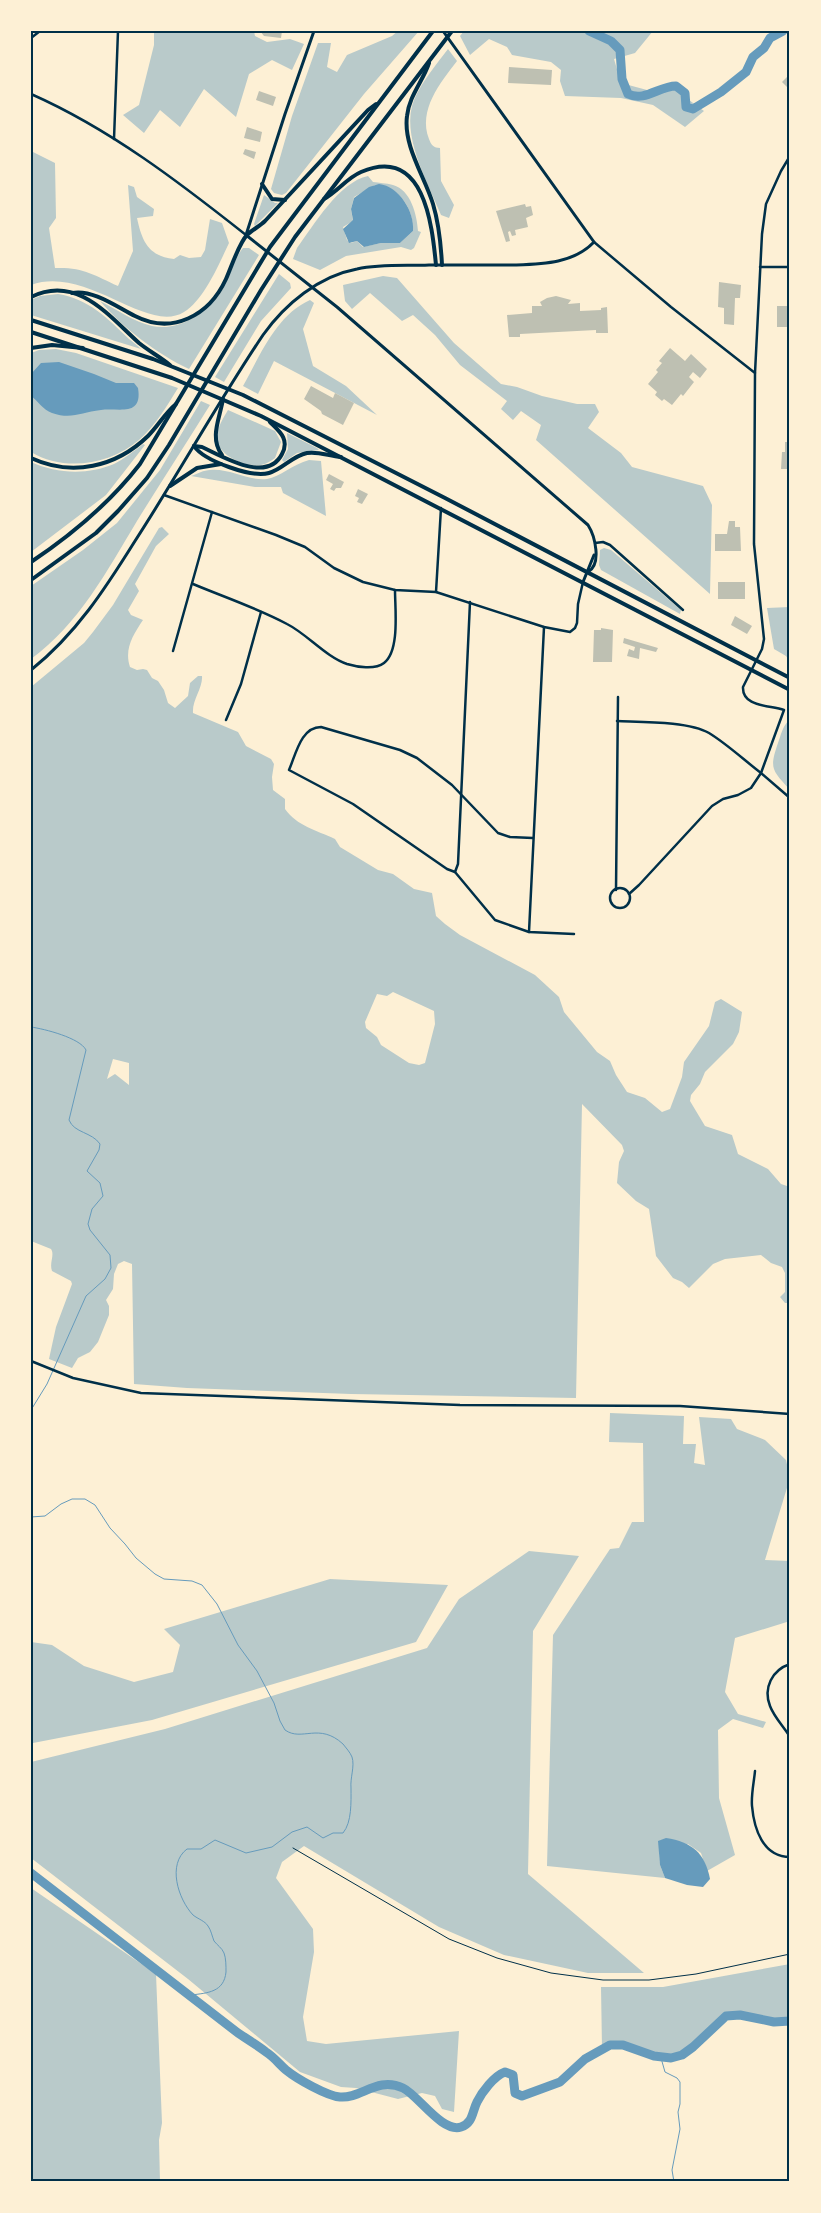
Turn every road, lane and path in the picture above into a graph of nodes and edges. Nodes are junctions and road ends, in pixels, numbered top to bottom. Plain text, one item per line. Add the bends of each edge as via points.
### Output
1 (40, 31) edge
2 (118, 31) edge
3 (314, 31) edge
4 (443, 31) edge
5 (452, 31) edge
6 (432, 32) edge
7 (31, 38) edge
8 (430, 60) junction
9 (31, 94) edge
10 (378, 103) junction
11 (114, 139) junction
12 (790, 156) edge
13 (262, 184) junction
14 (285, 200) junction
15 (322, 200) junction
16 (246, 235) junction
17 (594, 242) junction
18 (436, 265) junction
19 (442, 265) junction
20 (760, 266) junction
21 (790, 267) edge
22 (313, 288) junction
23 (72, 293) junction
24 (31, 295) edge
25 (31, 320) edge
26 (31, 332) edge
27 (31, 348) edge
28 (83, 348) junction
29 (170, 365) junction
30 (755, 373) junction
31 (223, 399) junction
32 (177, 403) junction
33 (266, 418) junction
34 (194, 446) junction
35 (224, 457) junction
36 (344, 457) junction
37 (31, 458) edge
38 (222, 464) junction
39 (170, 486) junction
40 (164, 495) junction
41 (441, 508) junction
42 (212, 512) junction
43 (595, 543) junction
44 (31, 562) edge
45 (588, 572) junction
46 (31, 580) edge
47 (584, 582) junction
48 (193, 584) junction
49 (395, 590) junction
50 (436, 592) junction
51 (470, 602) junction
52 (683, 610) dead end
53 (261, 612) junction
54 (544, 627) junction
55 (173, 652) dead end
56 (756, 660) junction
57 (31, 670) edge
58 (752, 670) junction
59 (790, 678) edge
60 (790, 690) edge
61 (618, 698) dead end
62 (784, 710) junction
63 (790, 712) edge
64 (226, 720) dead end
65 (617, 721) junction
66 (761, 773) junction
67 (462, 795) junction
68 (790, 798) edge
69 (533, 838) junction
70 (455, 872) junction
71 (616, 890) junction
72 (629, 894) junction
73 (529, 932) junction
74 (574, 934) dead end
75 (31, 1361) edge
76 (790, 1414) edge
77 (790, 1664) edge
78 (790, 1737) edge
79 (755, 1770) dead end
80 (293, 1848) dead end
81 (790, 1856) edge
82 (790, 1954) edge

1 - 7 street
2 - 11 street
3 - 13 main road
4 - 17 main road
5 - 8 highway
6 - 10 highway
8 - 15 highway
8 - 19 highway via 410,101 406,125 436,214
9 - 11 street via 60,106
10 - 14 highway
10 - 32 highway via 272,244
11 - 16 street via 175,179
12 - 20 street via 766,204
13 - 14 highway via 272,199
13 - 16 main road
14 - 16 highway
15 - 18 highway via 352,176 366,170 387,167 406,173 424,201
15 - 46 highway via 274,269 162,458 128,501 91,537
16 - 22 main road
16 - 23 highway via 215,297 200,312 179,322 151,323 93,296
17 - 19 main road via 581,252 550,263
17 - 30 street
18 - 19 main road
18 - 22 main road via 357,269 333,276
20 - 21 street
20 - 30 street
22 - 31 main road via 273,322
22 - 43 main road via 588,526
23 - 24 highway via 54,290
23 - 29 highway via 102,307 142,345
25 - 29 highway
26 - 28 highway
27 - 28 highway via 48,345
28 - 33 highway via 180,380
29 - 45 highway via 291,418
30 - 56 street via 754,544 764,639
31 - 34 main road
31 - 35 highway via 215,441
32 - 37 highway via 137,446 108,462 76,468 49,465
32 - 44 highway via 143,459 111,498 79,528
33 - 35 highway via 284,439 284,450 279,459 259,468
33 - 36 highway
34 - 35 highway
34 - 38 highway via 199,453
34 - 39 main road
36 - 38 highway via 307,453 262,474
36 - 41 highway
38 - 39 highway via 197,468
39 - 40 main road
40 - 42 street
40 - 57 main road via 88,613
41 - 47 highway
41 - 50 street
42 - 48 street
42 - 49 street via 305,547 334,568 363,582
43 - 45 main road via 593,567
43 - 52 street via 610,545
45 - 47 main road
45 - 56 highway
47 - 54 street via 575,628 570,632
47 - 58 highway
48 - 53 street
48 - 55 street
49 - 50 street
49 - 53 street via 392,654 383,664 375,666 356,667 344,663 288,624
50 - 51 street
51 - 54 street
51 - 67 street
53 - 64 street via 241,684
54 - 69 street
56 - 58 street
56 - 59 highway
58 - 60 highway
58 - 62 street via 743,687 745,697 752,703
61 - 65 street
62 - 63 street
62 - 66 street
65 - 66 street via 697,728
65 - 71 street
66 - 68 street
66 - 72 street via 751,788 712,806
67 - 69 street via 498,833
67 - 70 street
67 - 70 street via 417,758 321,727 313,727 306,732 289,770 354,804
69 - 73 street
70 - 73 street via 495,920
71 - 72 street via 624,889
71 - 72 street via 610,898 617,908 627,905
73 - 74 street
75 - 76 street via 73,1378 141,1393 460,1405 680,1406
77 - 78 street via 774,1673 768,1695 769,1704
79 - 81 street via 751,1805 761,1839 771,1852 782,1857
80 - 82 path via 448,1939 551,1973 603,1980 649,1980

